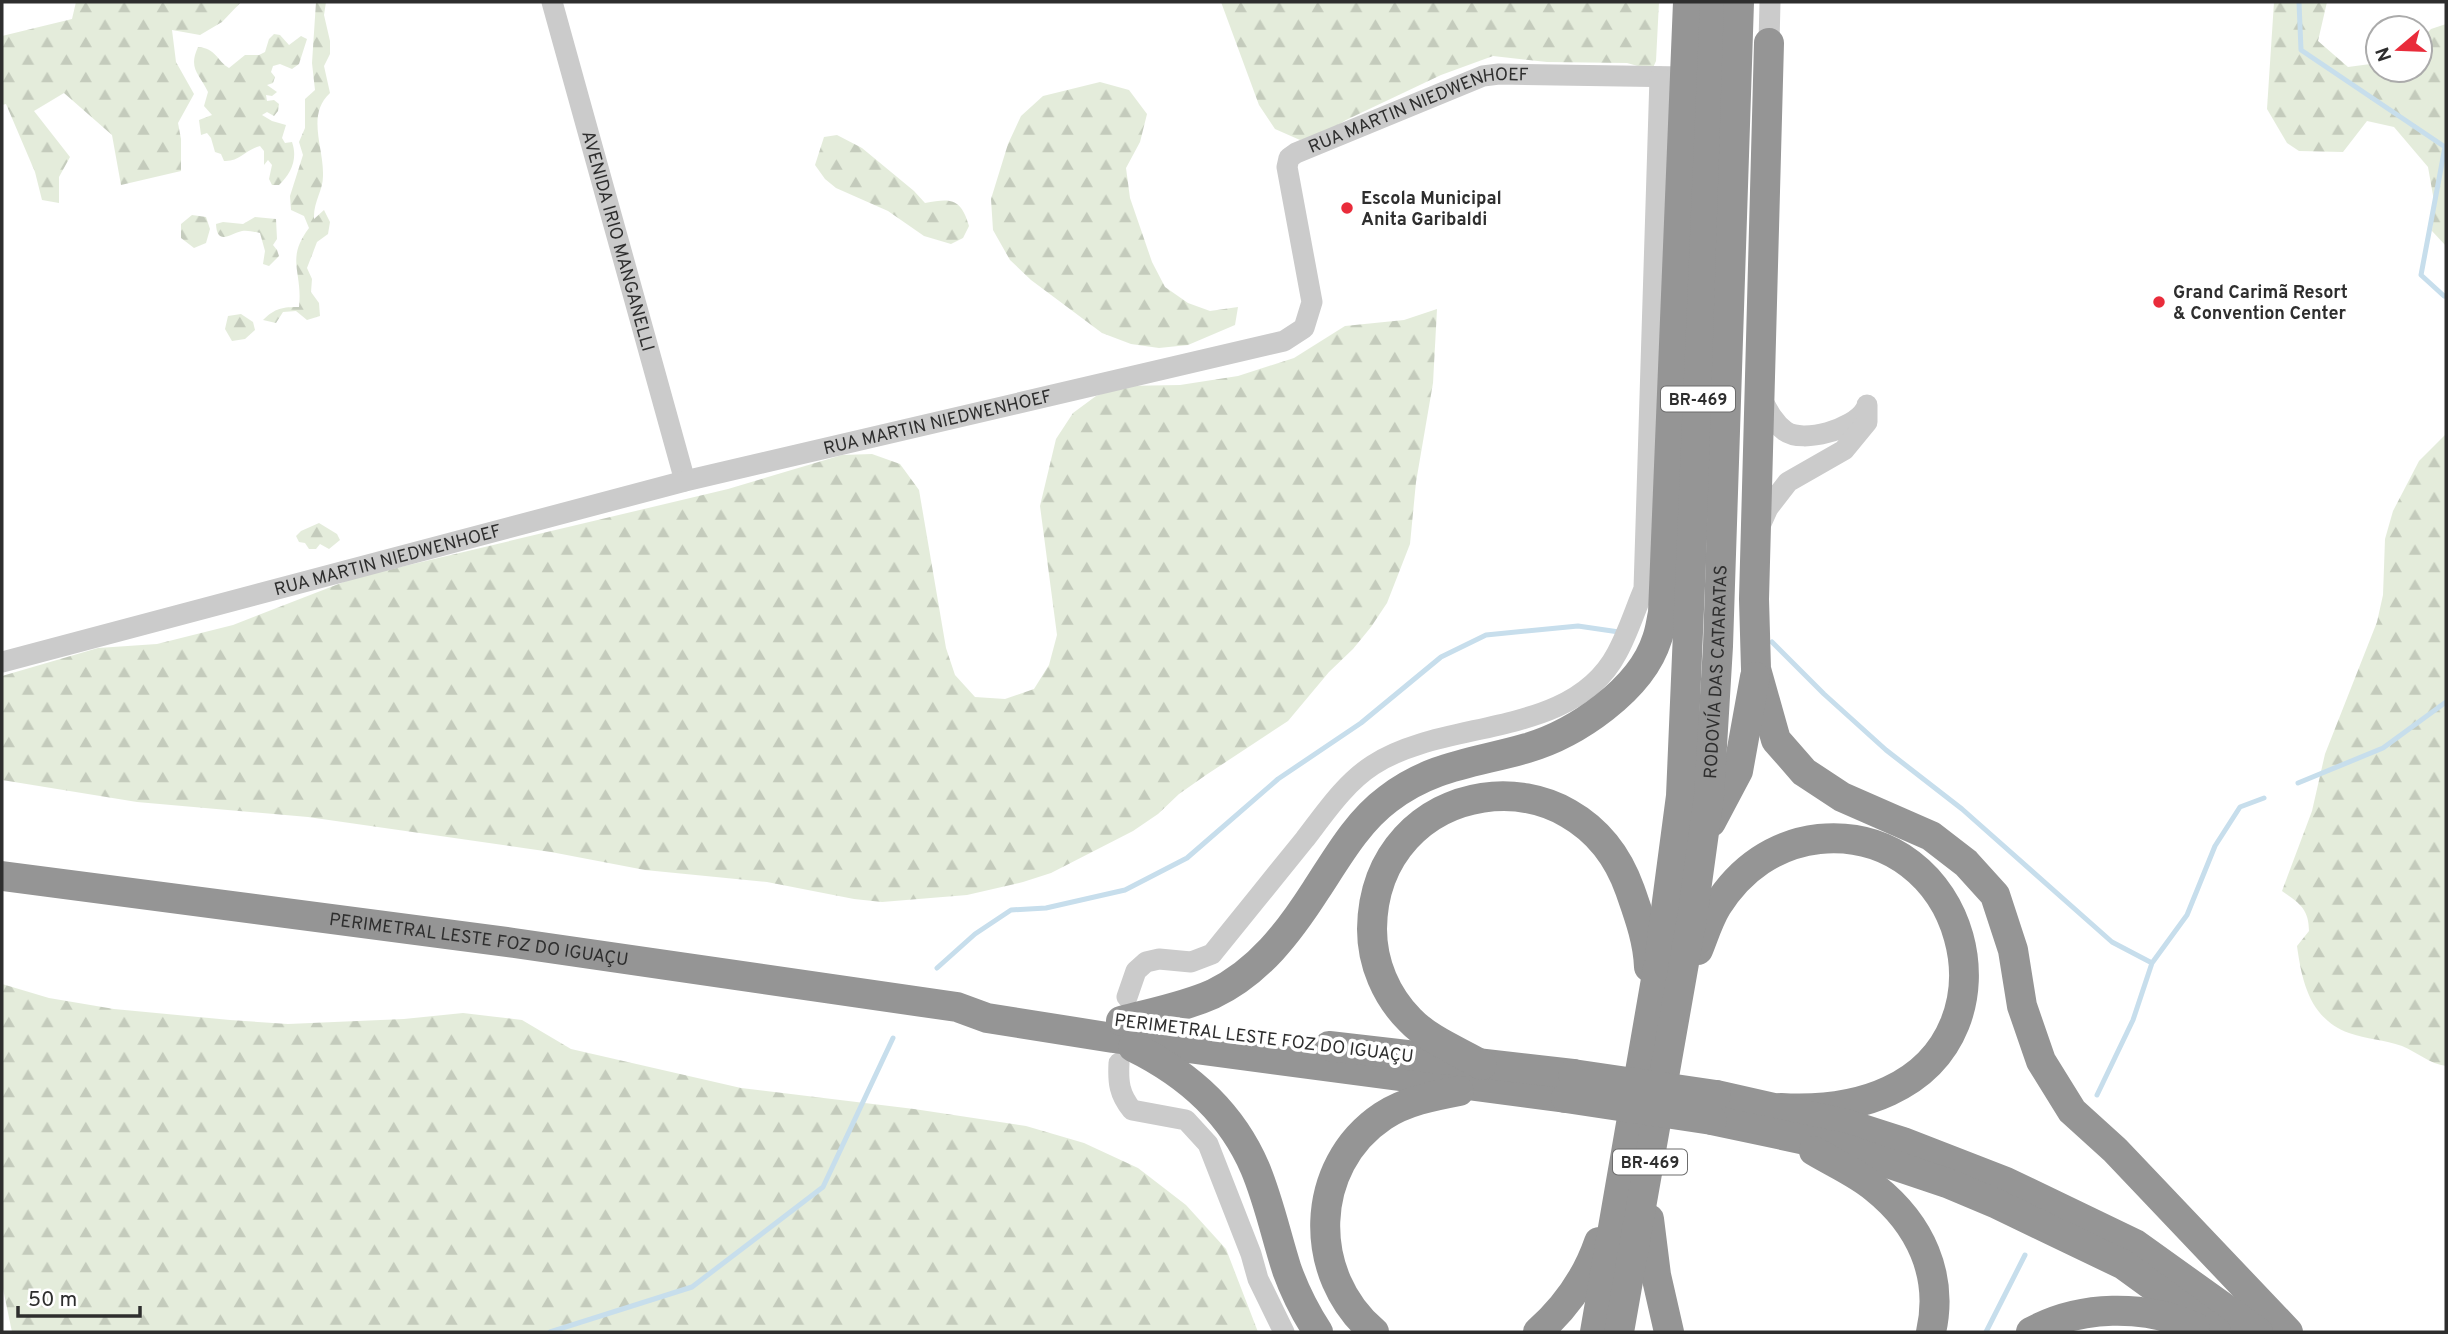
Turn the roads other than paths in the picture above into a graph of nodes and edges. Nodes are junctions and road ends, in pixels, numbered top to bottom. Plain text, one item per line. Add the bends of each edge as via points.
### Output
1 (552, 2) edge
2 (1688, 2) edge
3 (1715, 2) edge
4 (1739, 2) edge
5 (1770, 2) edge
6 (1769, 43) junction
7 (1672, 77) junction
8 (1733, 152) junction
9 (1758, 392) junction
10 (685, 481) junction
11 (1754, 544) junction
12 (2, 662) edge
13 (1756, 669) junction
14 (1703, 838) junction
15 (2, 876) edge
16 (1679, 992) junction
17 (1650, 1017) junction
18 (1120, 1029) junction
19 (1480, 1076) junction
20 (1778, 1120) junction
21 (1625, 1158) junction
22 (1645, 1187) junction
23 (1284, 1332) edge
24 (1318, 1332) edge
25 (1374, 1332) edge
26 (1538, 1332) edge
27 (1595, 1332) edge
28 (1619, 1332) edge
29 (1669, 1332) edge
30 (1931, 1332) edge
31 (2031, 1332) edge
32 (2206, 1332) edge
33 (2216, 1332) edge
34 (2258, 1332) edge
35 (2288, 1332) edge

1 - 10 street, AVENIDA IRIO MANGANELLI
2 - 7 highway
3 - 17 highway, RODOVÍA DAS CATARATAS / BR-469 via 1681,796
4 - 8 highway, RODOVÍA DAS CATARATAS / BR-469
5 - 6 street
6 - 8 highway
6 - 9 highway
7 - 10 street, RUA MARTIN NIEDWENHOEF via 1483,76 1296,153 1287,167 1312,302 1304,328 1284,341
7 - 18 street via 1644,589 1617,653 1589,686 1561,705 1411,747 1372,765 1340,795 1212,954 1191,962 1159,959 1136,971
7 - 18 highway via 1663,613 1656,641 1643,665 1614,699 1561,735 1525,749 1438,770 1399,791 1360,825 1284,937 1260,962 1212,994
8 - 14 highway, RODOVÍA DAS CATARATAS / BR-469 via 1718,646
9 - 11 highway
9 - 11 street via 1787,433 1803,437 1846,426 1863,414 1867,405 1867,422 1844,450 1788,482 1768,508
10 - 12 street, RUA MARTIN NIEDWENHOEF
11 - 13 highway
13 - 14 highway via 1738,771
13 - 35 highway via 1776,740 1804,772 1842,797 1931,836 1966,863 1994,895 2041,1061 2072,1111
14 - 16 highway, RODOVÍA DAS CATARATAS / BR-469
15 - 18 highway, PERIMETRAL LESTE FOZ DO IGUAÇU via 514,943 957,1007 987,1018
16 - 20 highway via 1716,907 1748,868 1777,850 1810,840 1860,841 1907,862 1932,884 1955,921 1965,963 1960,1006 1943,1046 1906,1082 1875,1097
16 - 22 highway, RODOVÍA DAS CATARATAS / BR-469
17 - 19 highway via 1648,950 1626,878 1607,846 1581,821 1548,803 1512,796 1475,799 1440,811 1398,848 1380,881 1372,936 1380,973 1404,1013
17 - 21 highway, RODOVÍA DAS CATARATAS / BR-469
18 - 19 highway, PERIMETRAL LESTE FOZ DO IGUAÇU
18 - 23 street via 1118,1083 1124,1099 1132,1110 1185,1120 1208,1144 1258,1279
18 - 24 highway via 1143,1052 1196,1086 1236,1133 1259,1177 1296,1294
19 - 20 highway, PERIMETRAL LESTE FOZ DO IGUAÇU, bridge via 1714,1107
19 - 25 highway via 1398,1108 1363,1133 1338,1166 1324,1214 1329,1263 1350,1307
20 - 30 highway via 1811,1149 1873,1186 1901,1211 1921,1241 1933,1276
20 - 33 highway via 2029,1218 2124,1265
20 - 34 highway via 1850,1125 2050,1201 2135,1244
21 - 26 highway via 1592,1263 1573,1294
21 - 27 highway, RODOVÍA DAS CATARATAS / BR-469
22 - 28 highway, RODOVÍA DAS CATARATAS / BR-469
22 - 29 highway via 1656,1275
31 - 32 highway via 2071,1315 2133,1310 2174,1317

